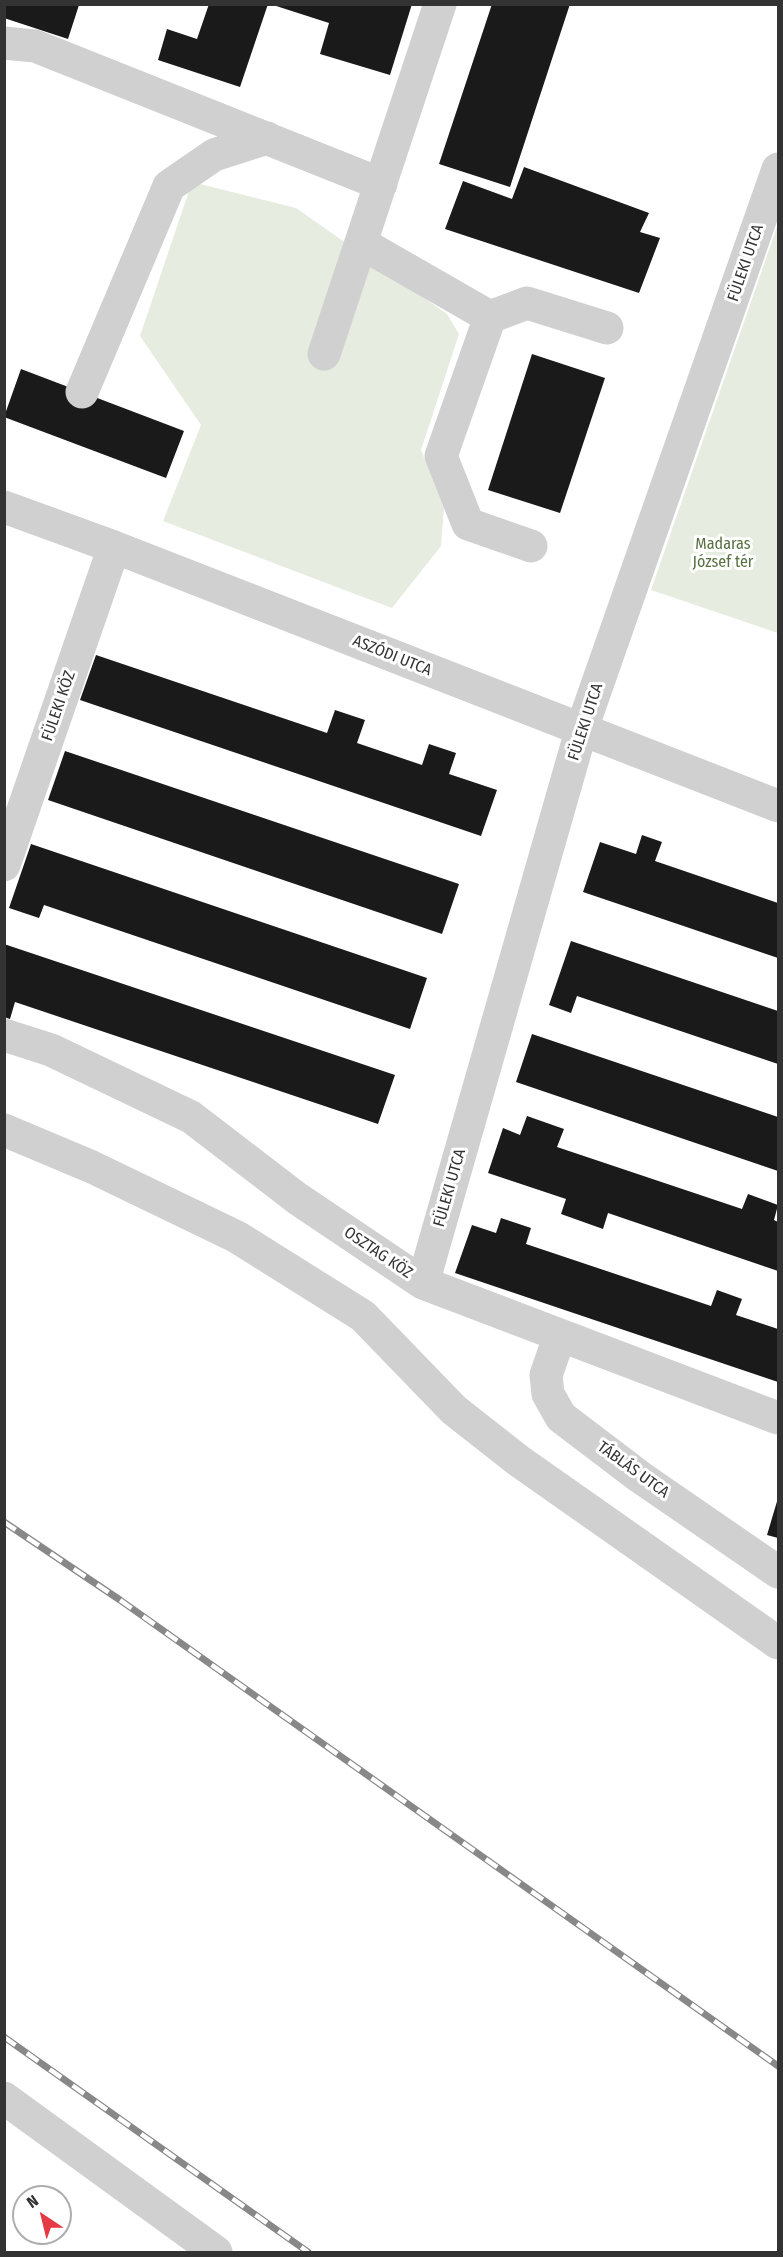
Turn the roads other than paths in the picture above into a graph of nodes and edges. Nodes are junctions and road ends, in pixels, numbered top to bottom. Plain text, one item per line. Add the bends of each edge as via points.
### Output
1 (440, 4) edge
2 (4, 43) edge
3 (267, 138) junction
4 (778, 169) edge
5 (381, 184) junction
6 (361, 243) junction
7 (490, 317) junction
8 (607, 328) dead end
9 (324, 354) dead end
10 (82, 392) dead end
11 (4, 507) edge
12 (531, 546) dead end
13 (114, 547) junction
14 (581, 731) junction
15 (778, 806) edge
16 (4, 865) edge
17 (4, 1035) edge
18 (4, 1130) edge
19 (423, 1283) junction
20 (560, 1335) junction
21 (778, 1418) edge
22 (778, 1572) edge
23 (778, 1643) edge
24 (4, 2098) edge
25 (216, 2253) edge

1 - 5 street
2 - 3 street via 35,46
3 - 5 street
3 - 10 street via 214,155 169,186
4 - 14 street, FÜLEKI UTCA
5 - 6 street
6 - 7 street
6 - 9 street
7 - 8 street via 527,303
7 - 12 street via 441,456 468,524
11 - 13 street, ASZÓDI UTCA
13 - 14 street, ASZÓDI UTCA
13 - 16 street, FÜLEKI KÖZ
14 - 15 street, ASZÓDI UTCA
14 - 19 street, FÜLEKI UTCA
17 - 19 street, OSZTAG KÖZ via 51,1050 191,1117 298,1199
18 - 23 street via 92,1167 237,1237 363,1316 454,1410 519,1461
19 - 20 street, OSZTAG KÖZ
20 - 21 street, OSZTAG KÖZ
20 - 22 street, TÁBLÁS UTCA via 546,1375 548,1394 561,1417
24 - 25 street

